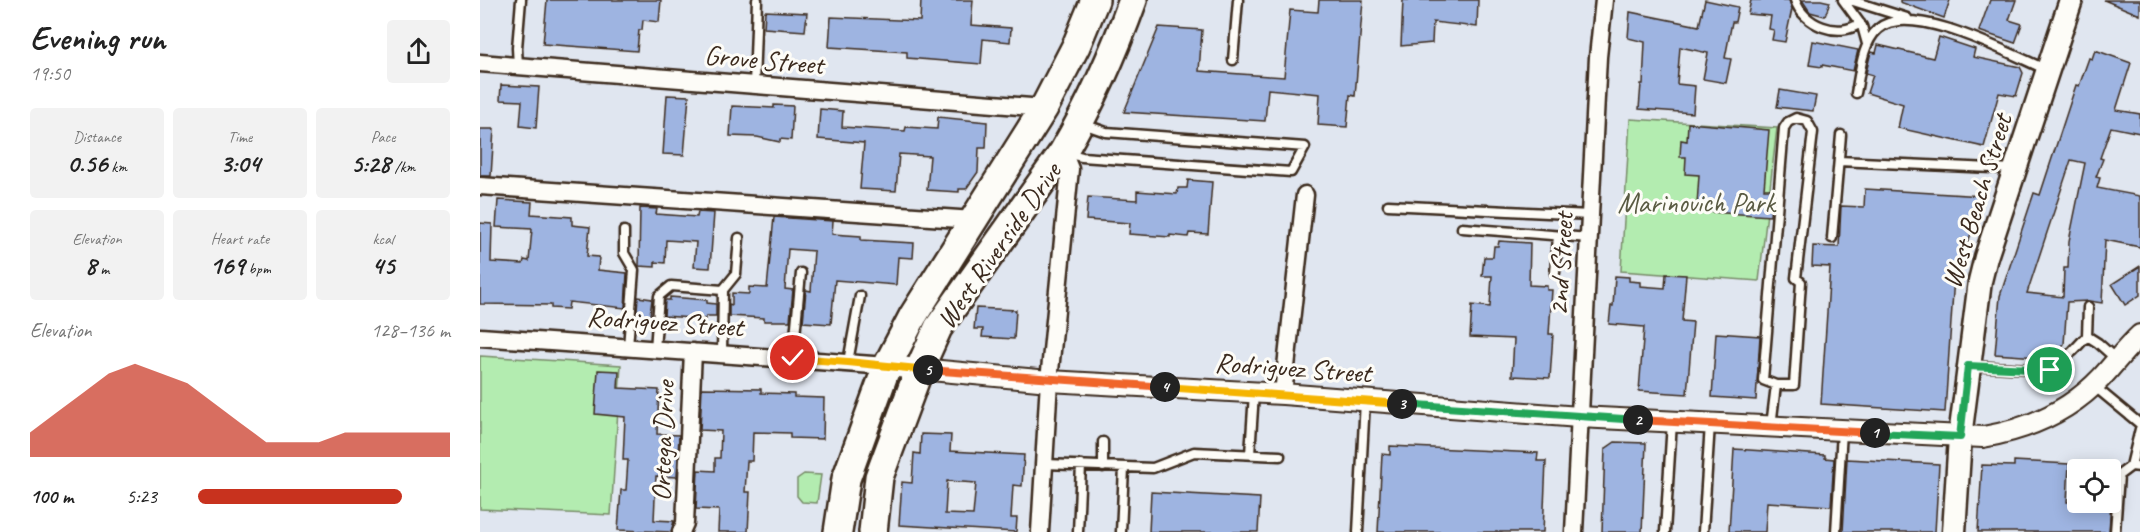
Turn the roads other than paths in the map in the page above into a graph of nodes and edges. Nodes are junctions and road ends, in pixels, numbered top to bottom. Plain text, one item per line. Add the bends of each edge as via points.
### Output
1 (520, 0) edge
2 (757, 0) edge
3 (1095, 0) edge
4 (1132, 0) edge
5 (1238, 0) edge
6 (1604, 0) edge
7 (1795, 0) edge
8 (1843, 0) edge
9 (1850, 0) edge
10 (2071, 0) edge
11 (1919, 21) junction
12 (1860, 22) junction
13 (1867, 45) junction
14 (1233, 60) dead end
15 (480, 63) edge
16 (518, 66) junction
17 (2047, 70) junction
18 (754, 85) junction
19 (1856, 93) dead end
20 (1044, 108) junction
21 (1080, 123) junction
22 (1841, 135) dead end
23 (1063, 152) junction
24 (1839, 161) junction
25 (2016, 170) junction
26 (480, 186) edge
27 (1305, 195) dead end
28 (1388, 205) dead end
29 (1590, 215) junction
30 (974, 220) junction
31 (1462, 228) dead end
32 (624, 231) dead end
33 (1558, 236) junction
34 (739, 238) dead end
35 (1588, 238) junction
36 (1832, 238) dead end
37 (801, 273) dead end
38 (1555, 273) dead end
39 (723, 290) junction
40 (860, 296) dead end
41 (2088, 307) dead end
42 (2140, 335) edge
43 (2087, 336) junction
44 (480, 337) edge
45 (628, 347) junction
46 (655, 349) junction
47 (693, 351) junction
48 (722, 353) junction
49 (793, 358) junction
50 (2117, 360) junction
51 (848, 362) junction
52 (887, 366) junction
53 (1968, 366) junction
54 (919, 370) junction
55 (1049, 381) junction
56 (1776, 385) junction
57 (2094, 385) junction
58 (1254, 393) junction
59 (1283, 394) junction
60 (1365, 401) junction
61 (1579, 417) junction
62 (1672, 422) junction
63 (1710, 424) junction
64 (2140, 424) edge
65 (1771, 427) junction
66 (2140, 429) edge
67 (1842, 431) junction
68 (1960, 437) junction
69 (1103, 442) dead end
70 (1250, 454) junction
71 (1280, 456) dead end
72 (1045, 464) junction
73 (1081, 465) junction
74 (2135, 466) edge
75 (1103, 467) junction
76 (1124, 468) junction
77 (681, 532) edge
78 (838, 532) edge
79 (873, 532) edge
80 (1040, 532) edge
81 (1078, 532) edge
82 (1121, 532) edge
83 (1358, 532) edge
84 (1574, 532) edge
85 (1665, 532) edge
86 (1703, 532) edge
87 (1836, 532) edge
88 (1954, 532) edge
89 (2115, 532) edge

1 - 16 lane
2 - 18 lane
3 - 20 highway, West Riverside Drive
4 - 21 highway, West Riverside Drive
5 - 14 lane
6 - 29 street, 2nd Street
7 - 12 lane via 1804,15 1825,27 1847,30
8 - 12 lane
9 - 11 lane
10 - 17 main road, West Beach Street
11 - 13 lane via 1888,22 1877,29
11 - 17 lane via 1968,35
12 - 13 lane
13 - 19 lane
15 - 16 street, Grove Street
16 - 18 street, Grove Street
17 - 25 main road, West Beach Street
18 - 20 street, Grove Street
20 - 30 highway, West Riverside Drive
21 - 23 highway, West Riverside Drive
21 - 23 lane via 1106,132 1305,147 1291,172 1082,157
22 - 24 lane
23 - 54 highway, West Riverside Drive via 938,327
23 - 55 street via 1070,169
24 - 25 lane
24 - 36 lane
25 - 53 main road, West Beach Street via 1980,281
26 - 30 street
27 - 59 street
28 - 29 lane
29 - 35 street, 2nd Street
30 - 52 highway, West Riverside Drive via 913,316
31 - 33 lane
32 - 45 lane via 624,253 634,270
33 - 35 lane
33 - 38 lane
34 - 39 lane via 736,274
35 - 61 street, 2nd Street
37 - 49 lane
39 - 46 lane via 671,286 659,296
39 - 48 lane
40 - 51 lane
41 - 43 lane
42 - 50 street, Rodriguez Street
43 - 50 lane
43 - 53 lane via 2050,370
44 - 45 street, Rodriguez Street
45 - 46 street, Rodriguez Street
46 - 47 street, Rodriguez Street
47 - 48 street, Rodriguez Street
47 - 77 street, Ortega Drive via 685,523
48 - 49 street, Rodriguez Street
49 - 51 street, Rodriguez Street
50 - 57 street, Rodriguez Street
51 - 52 street, Rodriguez Street
52 - 54 street, Rodriguez Street
52 - 78 highway, West Riverside Drive via 846,478
53 - 68 main road, West Beach Street
54 - 55 street, Rodriguez Street
54 - 79 highway, West Riverside Drive via 879,477
55 - 58 street, Rodriguez Street
55 - 72 street
56 - 56 lane via 1794,385 1801,282 1796,278 1813,132 1807,121 1796,118 1784,128 1765,337 1763,380
56 - 65 lane
57 - 64 lane
57 - 68 street, Rodriguez Street via 2062,411 2027,426 1983,437
58 - 59 street, Rodriguez Street
58 - 70 lane
59 - 60 street, Rodriguez Street
60 - 61 street, Rodriguez Street
60 - 83 lane
61 - 62 street, Rodriguez Street
61 - 84 street, 2nd Street
62 - 63 street, Rodriguez Street
62 - 85 lane
63 - 65 street, Rodriguez Street
63 - 86 lane
65 - 67 street, Rodriguez Street
66 - 74 lane
67 - 68 street, Rodriguez Street
67 - 87 lane
68 - 88 main road, West Beach Street
69 - 75 lane
70 - 71 lane
70 - 76 lane via 1194,452 1153,468
72 - 73 lane
72 - 80 street
73 - 75 lane
73 - 81 lane
74 - 89 lane via 2119,475
75 - 76 lane
76 - 82 lane

